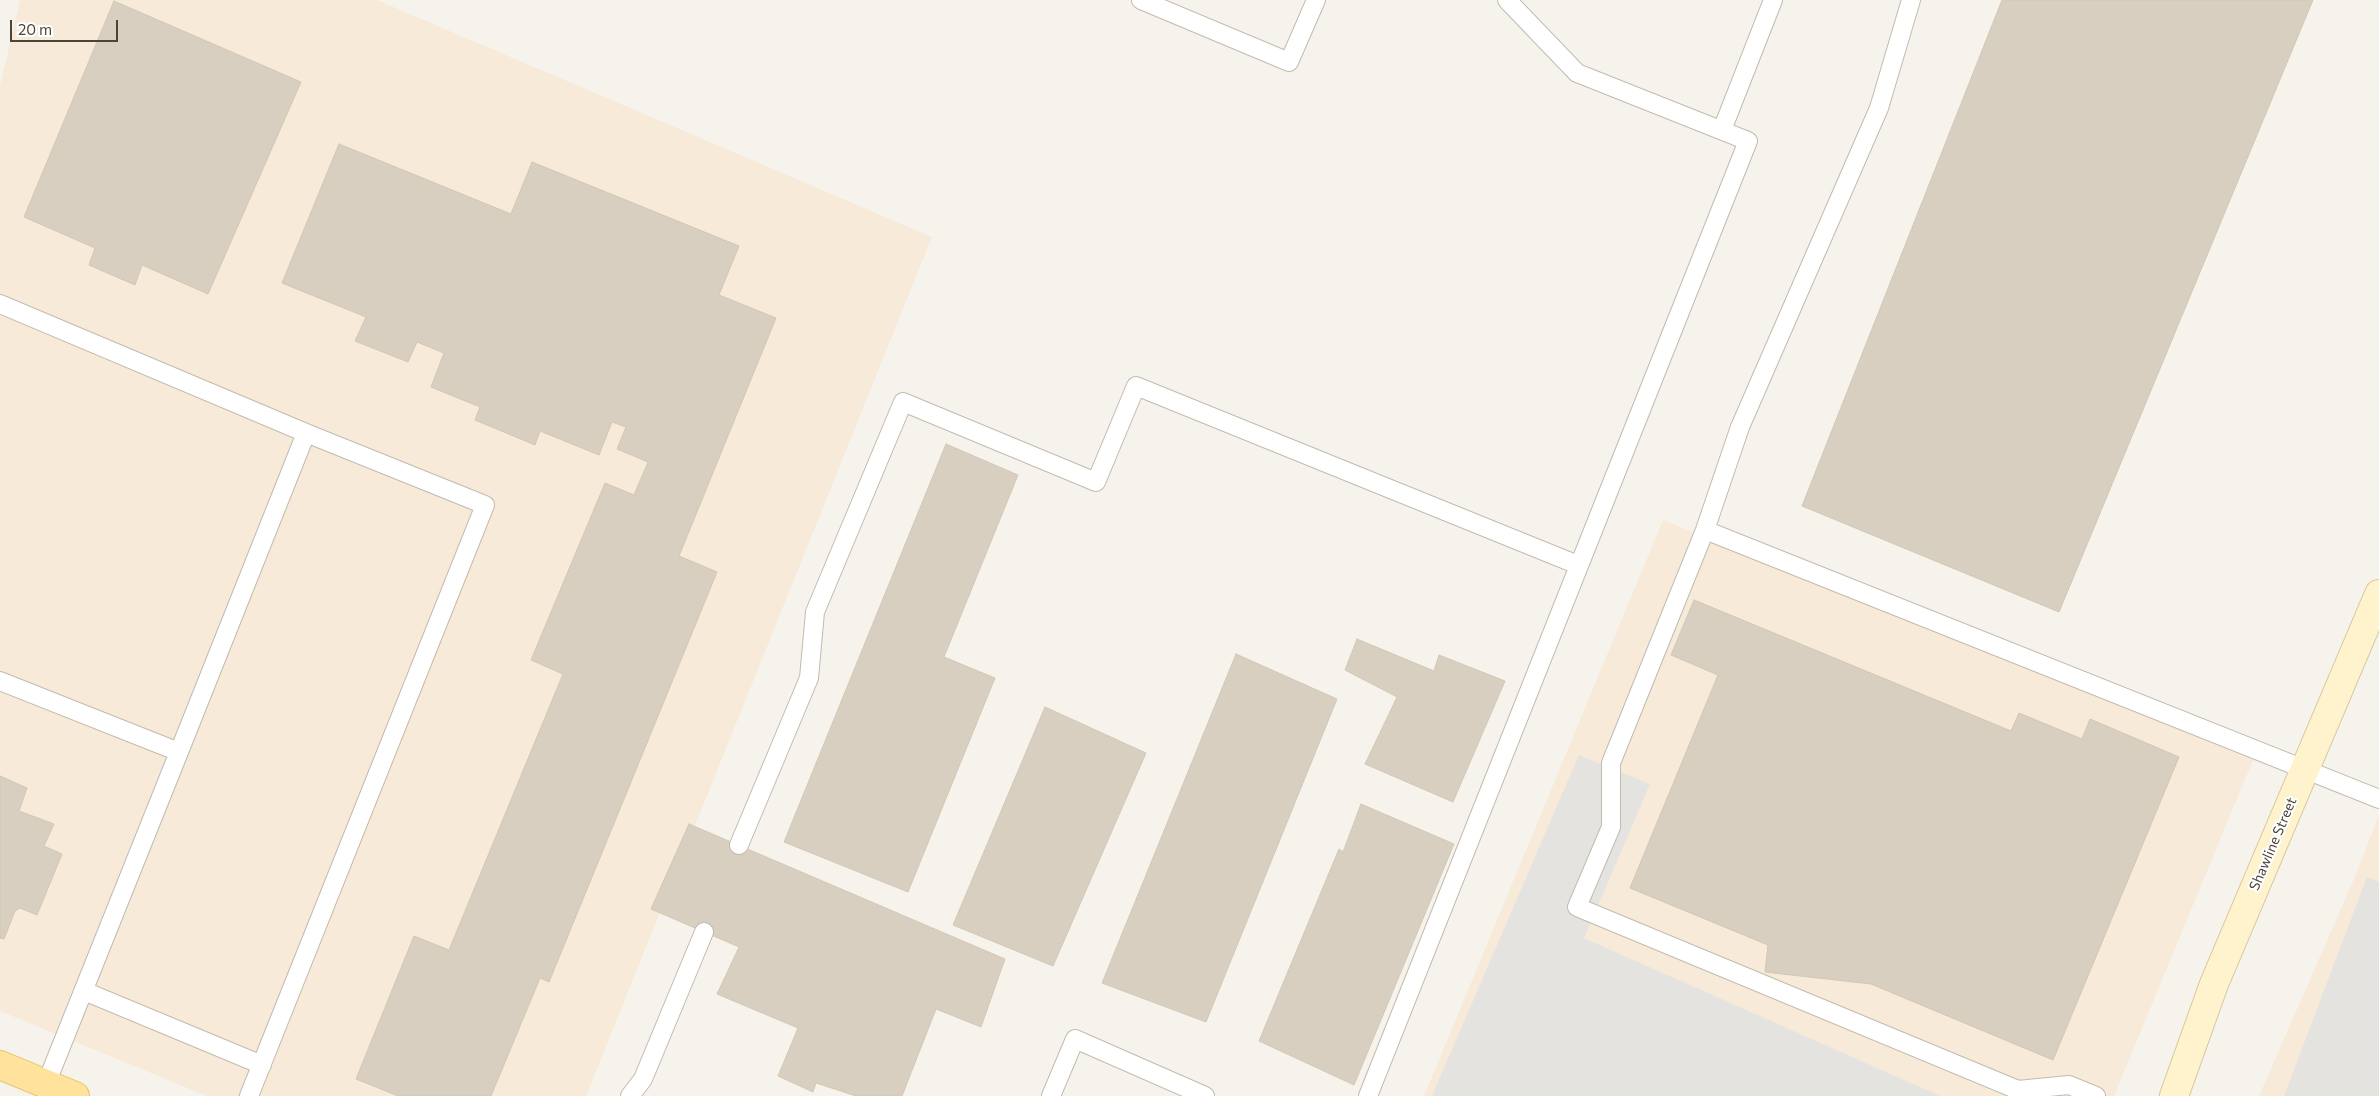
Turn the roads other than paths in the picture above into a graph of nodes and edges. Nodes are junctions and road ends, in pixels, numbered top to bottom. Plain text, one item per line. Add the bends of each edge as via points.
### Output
1 (1141, 0) edge
2 (1316, 0) edge
3 (1507, 0) edge
4 (1773, 0) edge
5 (1911, 0) edge
6 (1722, 130) junction
7 (0, 304) edge
8 (306, 433) junction
9 (1705, 530) junction
10 (1578, 565) junction
11 (2379, 594) edge
12 (0, 680) edge
13 (179, 752) junction
14 (2305, 768) junction
15 (2379, 799) edge
16 (739, 845) dead end
17 (704, 932) dead end
18 (84, 991) junction
19 (262, 1065) junction
20 (0, 1066) edge
21 (46, 1084) junction
22 (75, 1096) edge
23 (248, 1096) edge
24 (630, 1096) edge
25 (1051, 1096) edge
26 (1205, 1096) edge
27 (1368, 1096) edge
28 (2096, 1096) edge
29 (2174, 1096) edge

1 - 2 lane via 1289,62
3 - 6 lane via 1577,73
4 - 6 lane
5 - 9 lane via 1879,108 1740,427
6 - 10 lane via 1748,141
7 - 8 lane
8 - 13 lane
8 - 19 lane via 485,505
9 - 14 lane
9 - 28 lane via 1611,763 1611,827 1577,907 2018,1090 2069,1085
10 - 16 lane via 1136,386 1096,482 903,402 815,612 809,678
10 - 27 lane
11 - 14 street, Shawline Street
12 - 13 lane
13 - 18 lane
14 - 15 lane
14 - 29 street, Shawline Street via 2214,984
17 - 24 lane via 643,1079
18 - 19 lane
18 - 21 lane
19 - 23 lane
20 - 21 main road
21 - 22 main road
25 - 26 lane via 1075,1039

